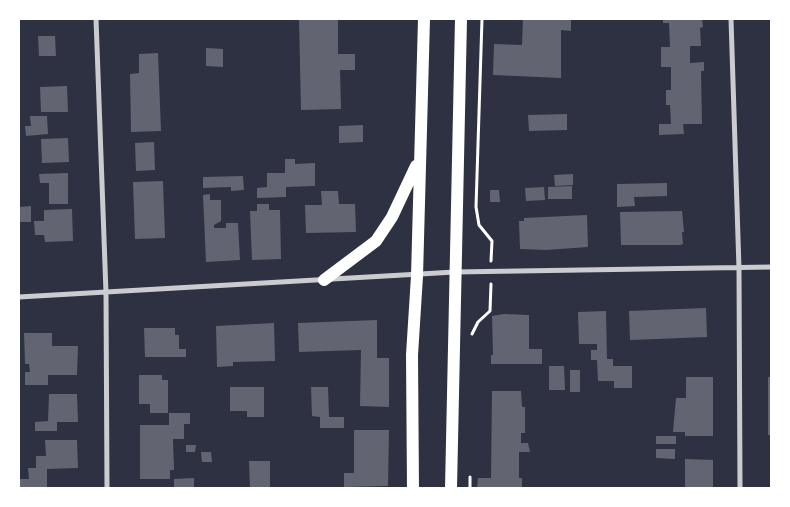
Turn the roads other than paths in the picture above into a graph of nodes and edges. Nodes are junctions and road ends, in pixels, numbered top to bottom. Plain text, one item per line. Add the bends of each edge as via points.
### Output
1 (96, 19) edge
2 (424, 19) edge
3 (461, 19) edge
4 (731, 19) edge
5 (418, 162) junction
6 (771, 267) edge
7 (739, 269) junction
8 (455, 272) junction
9 (417, 276) junction
10 (324, 280) junction
11 (106, 293) junction
12 (19, 297) edge
13 (107, 488) edge
14 (413, 488) edge
15 (451, 488) edge
16 (740, 488) edge

1 - 11 street
2 - 5 main road
3 - 8 main road
4 - 7 street
5 - 9 main road
5 - 10 main road via 392,217 376,241
6 - 7 street
7 - 8 street
7 - 16 street
8 - 9 street
8 - 15 main road
9 - 10 street
9 - 14 main road via 412,355
10 - 11 street
11 - 12 street
11 - 13 street

